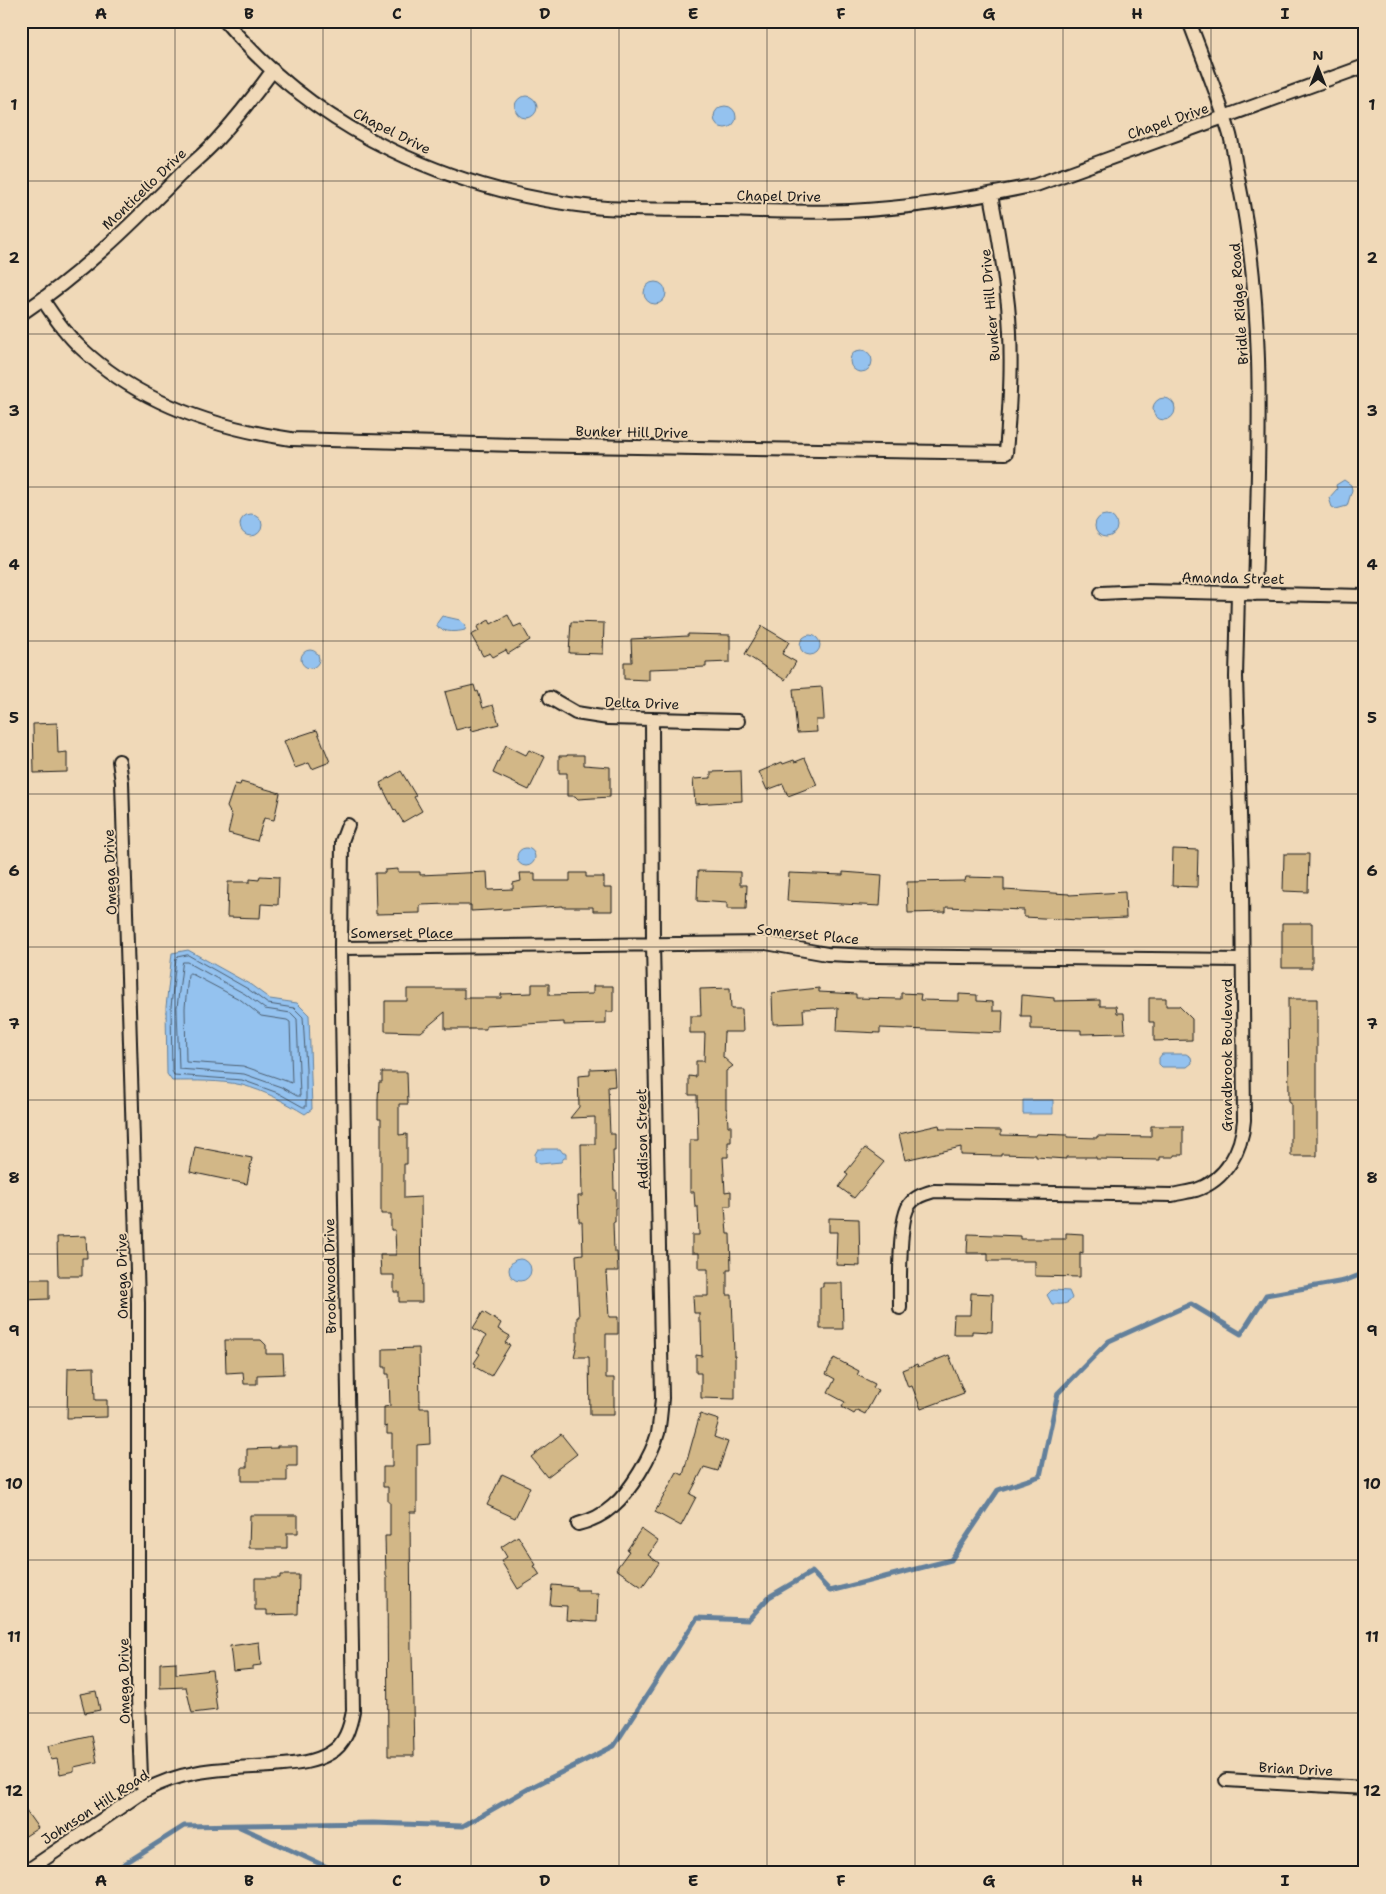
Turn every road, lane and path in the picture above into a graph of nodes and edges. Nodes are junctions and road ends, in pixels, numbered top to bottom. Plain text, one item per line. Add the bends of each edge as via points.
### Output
1 (225, 21) edge
2 (1189, 21) edge
3 (1365, 66) edge
4 (273, 70) junction
5 (1223, 117) junction
6 (991, 195) junction
7 (43, 300) junction
8 (21, 314) edge
9 (1101, 593) dead end
10 (1238, 593) junction
11 (1255, 594) junction
12 (1365, 596) edge
13 (550, 698) dead end
14 (652, 719) junction
15 (738, 721) dead end
16 (120, 761) dead end
17 (348, 825) dead end
18 (653, 943) junction
19 (341, 948) junction
20 (1242, 960) junction
21 (900, 1308) dead end
22 (578, 1524) dead end
23 (350, 1726) joint
24 (1226, 1780) dead end
25 (1365, 1788) edge
26 (144, 1791) junction
27 (24, 1873) edge

1 - 4 street, Chapel Drive
2 - 5 street, Bridle Ridge Road
3 - 5 street, Chapel Drive
4 - 6 street, Chapel Drive via 322,110 403,157 455,177 546,200 642,210 824,212 924,206
4 - 7 street, Monticello Drive via 214,143 93,260
5 - 6 street, Chapel Drive via 1036,185
5 - 11 street, Bridle Ridge Road via 1245,210 1259,345
6 - 7 street, Bunker Hill Drive via 1002,255 1011,357 1006,454 478,444 291,439 256,434 180,411 130,385 81,347
7 - 8 street, Monticello Drive
9 - 10 street, Amanda Street
10 - 11 street, Amanda Street
10 - 20 street, Grandbrook Boulevard via 1236,677
11 - 12 street, Amanda Street
13 - 14 street, Delta Drive via 576,713
14 - 15 street, Delta Drive
14 - 18 street, Addison Street
16 - 26 street, Omega Drive via 138,1303 138,1688
17 - 19 street, Brookwood Drive via 342,841
18 - 19 street, Somerset Place
18 - 20 street, Somerset Place via 766,942 827,954 873,956
18 - 22 street, Addison Street via 661,1411 658,1434 630,1487 613,1506 590,1521
19 - 23 street, Brookwood Drive via 353,1711
20 - 21 street, Grandbrook Boulevard via 1243,1138 1236,1154 1215,1180 1196,1190 1172,1195 934,1191 923,1194 915,1198 905,1213
23 - 26 street, Johnson Hill Road via 344,1740 332,1753 308,1763 193,1772
24 - 25 street, Brian Drive
26 - 27 street, Johnson Hill Road

